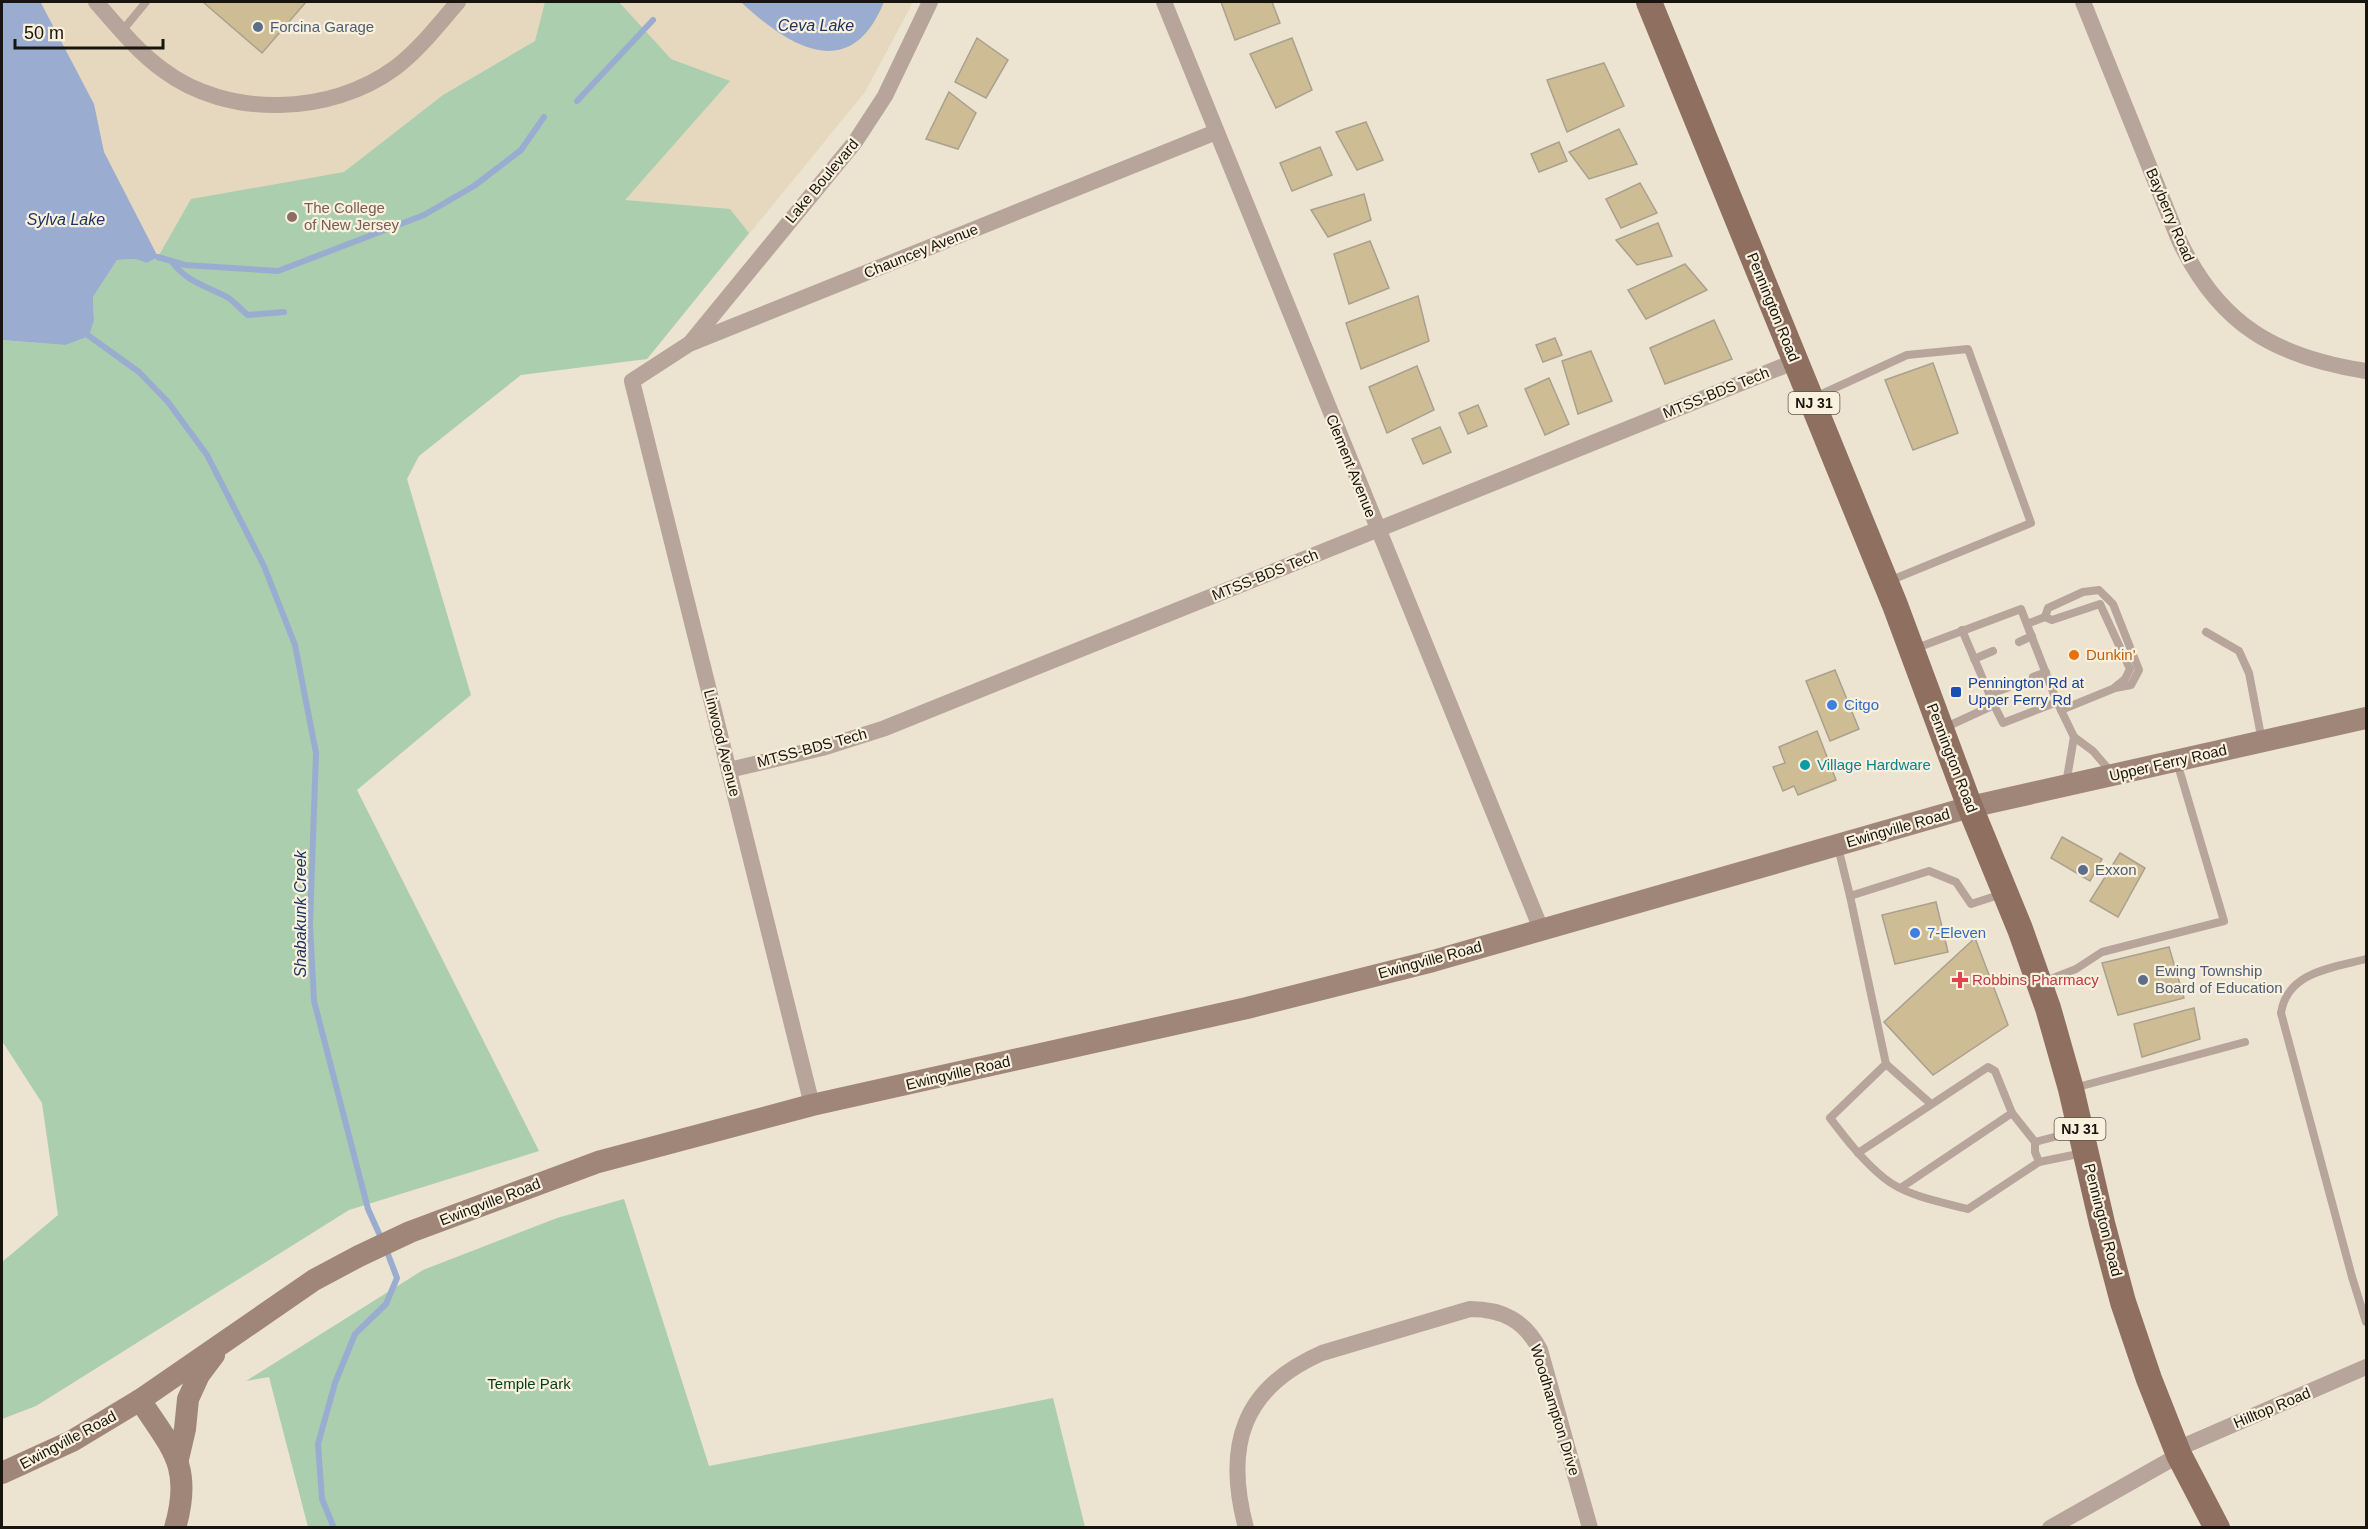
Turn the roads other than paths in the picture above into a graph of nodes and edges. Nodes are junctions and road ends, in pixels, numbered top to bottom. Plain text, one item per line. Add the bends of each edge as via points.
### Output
1 (96, 2) edge
2 (146, 2) edge
3 (458, 2) edge
4 (930, 2) edge
5 (1164, 2) edge
6 (1649, 2) edge
7 (2083, 2) edge
8 (122, 31) junction
9 (1216, 132) junction
10 (689, 344) junction
11 (1796, 361) junction
12 (2367, 371) edge
13 (632, 381) joint
14 (1812, 399) junction
15 (1377, 530) junction
16 (1886, 583) junction
17 (2045, 616) junction
18 (2027, 624) junction
19 (1962, 630) junction
20 (2206, 632) dead end
21 (2032, 636) junction
22 (2019, 642) dead end
23 (1912, 650) junction
24 (1993, 651) dead end
25 (1974, 659) junction
26 (2046, 672) junction
27 (2033, 677) dead end
28 (2007, 687) dead end
29 (2115, 688) junction
30 (1989, 694) junction
31 (1994, 705) junction
32 (2059, 706) junction
33 (2367, 718) edge
34 (1941, 729) junction
35 (2074, 737) junction
36 (2262, 742) junction
37 (2176, 761) junction
38 (729, 770) junction
39 (2114, 776) junction
40 (2066, 786) junction
41 (1970, 807) junction
42 (1838, 846) junction
43 (2006, 893) junction
44 (1850, 896) junction
45 (1540, 929) junction
46 (2367, 959) edge
47 (2039, 983) junction
48 (2245, 1042) dead end
49 (1886, 1064) junction
50 (2071, 1089) junction
51 (1931, 1104) junction
52 (812, 1105) junction
53 (2012, 1113) junction
54 (2083, 1141) junction
55 (2035, 1142) junction
56 (1858, 1153) junction
57 (2039, 1162) junction
58 (1902, 1187) junction
59 (2367, 1322) edge
60 (224, 1343) junction
61 (2367, 1367) edge
62 (140, 1400) junction
63 (2178, 1452) junction
64 (178, 1459) junction
65 (2, 1473) edge
66 (175, 1527) edge
67 (1246, 1527) edge
68 (1590, 1527) edge
69 (2050, 1527) edge
70 (2217, 1527) edge

1 - 8 street
2 - 8 lane
3 - 8 street via 416,49 380,77 349,93 294,105 238,101 187,84 164,71
4 - 10 street, Lake Boulevard via 885,96 855,142
5 - 9 street, Clement Avenue
6 - 11 main road, Pennington Road / NJ 31
7 - 12 street, Bayberry Road via 2180,240 2212,296 2236,320 2288,352
9 - 10 street, Chauncey Avenue
9 - 15 street, Clement Avenue
10 - 13 street, Chauncey Avenue
11 - 14 main road, Pennington Road / NJ 31
11 - 15 street, MTSS-BDS Tech
13 - 38 street, Linwood Avenue
14 - 16 main road, Pennington Road / NJ 31
14 - 16 lane via 1907,355 1968,349 2031,523
15 - 38 street, MTSS-BDS Tech via 885,728
15 - 45 street, Clement Avenue
16 - 23 main road, Pennington Road / NJ 31
17 - 18 lane
17 - 29 lane via 2052,620 2100,604 2130,669
17 - 29 lane via 2048,608 2083,592 2099,590 2113,604 2139,670 2131,685
18 - 19 lane via 2021,609
18 - 21 lane
19 - 23 lane
19 - 25 lane
20 - 36 lane via 2239,651 2249,673
21 - 22 lane
21 - 26 lane
23 - 34 main road, Pennington Road / NJ 31
24 - 25 lane
25 - 30 lane
26 - 27 lane
26 - 32 lane
28 - 30 lane
29 - 32 lane
30 - 31 lane
31 - 32 lane via 2003,723
31 - 34 lane
32 - 35 lane
33 - 36 main road, Upper Ferry Road
34 - 41 main road, Pennington Road / NJ 31
35 - 39 lane via 2093,751
35 - 40 lane
36 - 37 main road, Upper Ferry Road
37 - 39 main road, Upper Ferry Road
37 - 47 lane via 2224,921 2102,952 2076,969
38 - 52 street, Linwood Avenue
39 - 40 main road, Upper Ferry Road
40 - 41 main road, Upper Ferry Road
41 - 42 main road, Ewingville Road
41 - 43 main road, Pennington Road / NJ 31
42 - 44 lane
42 - 45 main road, Ewingville Road
43 - 44 lane via 1971,904 1956,882 1929,871
43 - 47 main road, Pennington Road / NJ 31
44 - 49 lane
45 - 52 main road, Ewingville Road via 1433,961 1247,1008
46 - 59 lane via 2318,972 2292,986 2283,997 2281,1013
47 - 50 main road, Pennington Road / NJ 31
48 - 50 lane
49 - 51 lane
49 - 56 lane via 1830,1118
50 - 54 main road, Pennington Road / NJ 31
51 - 53 lane via 1988,1067 1995,1071
51 - 56 lane
52 - 60 main road, Ewingville Road via 598,1162 410,1232 314,1280
53 - 55 lane
53 - 58 lane
54 - 55 lane
54 - 57 lane
54 - 63 main road, Pennington Road / NJ 31 via 2123,1302
55 - 57 lane
56 - 58 lane via 1885,1179
57 - 58 lane via 1968,1209
60 - 62 main road, Ewingville Road
60 - 64 main road via 199,1375 188,1399
61 - 63 street, Hilltop Road
62 - 64 main road
62 - 65 main road, Ewingville Road via 72,1441
63 - 69 street, Hilltop Road
63 - 70 main road, Pennington Road / NJ 31
64 - 66 main road via 182,1502
67 - 68 street, Woodhampton Drive via 1237,1495 1239,1442 1247,1419 1279,1377 1322,1353 1470,1309 1503,1312 1532,1334 1540,1350

